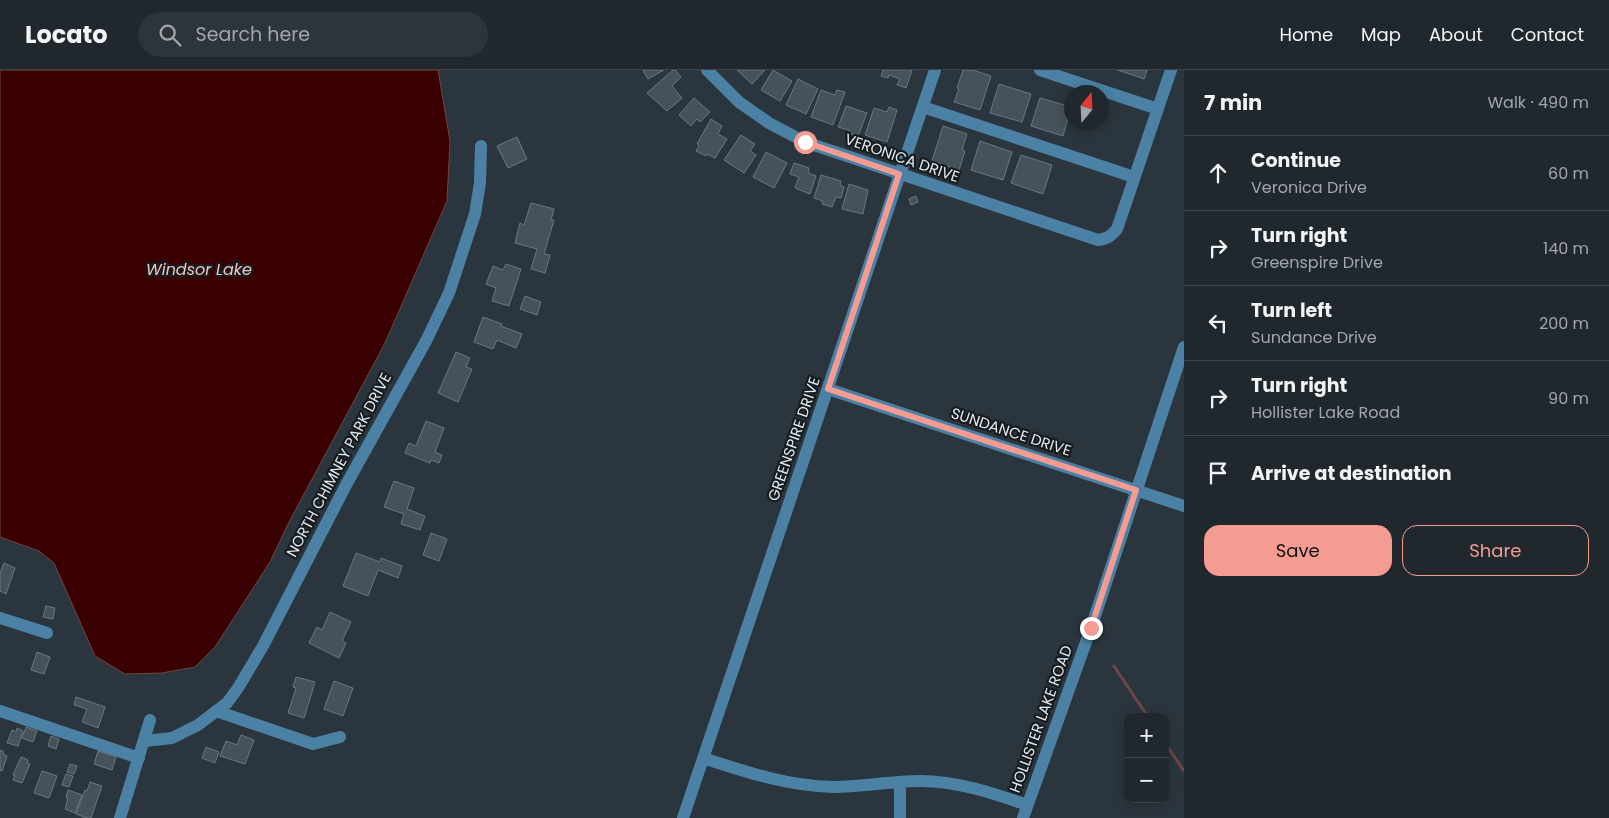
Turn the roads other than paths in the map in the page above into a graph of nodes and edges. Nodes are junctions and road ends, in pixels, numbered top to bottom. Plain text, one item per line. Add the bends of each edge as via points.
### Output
1 (707, 70) edge
2 (935, 70) edge
3 (1040, 70) edge
4 (1171, 70) edge
5 (922, 107) junction
6 (1158, 109) junction
7 (481, 146) dead end
8 (899, 174) junction
9 (1134, 177) junction
10 (1184, 347) edge
11 (828, 389) junction
12 (1136, 490) junction
13 (1184, 506) edge
14 (0, 618) edge
15 (47, 633) dead end
16 (216, 711) junction
17 (0, 712) edge
18 (150, 720) dead end
19 (340, 737) dead end
20 (145, 741) junction
21 (139, 758) junction
22 (703, 758) junction
23 (900, 782) junction
24 (1027, 806) junction
25 (120, 818) edge
26 (683, 818) edge
27 (900, 818) edge
28 (1023, 818) edge

1 - 8 street, VERONICA DRIVE via 739,102 769,123 805,142
2 - 5 street, GREENSPIRE DRIVE
3 - 6 street
4 - 6 street
5 - 8 street, GREENSPIRE DRIVE
5 - 9 street
6 - 9 street
7 - 16 street, NORTH CHIMNEY PARK DRIVE via 475,214 449,293 263,646 238,688
8 - 9 street, VERONICA DRIVE via 1090,238 1106,239 1117,229
8 - 11 street, GREENSPIRE DRIVE
10 - 12 street, HOLLISTER LAKE ROAD
11 - 12 street, SUNDANCE DRIVE
11 - 22 street, GREENSPIRE DRIVE
12 - 13 street, SUNDANCE DRIVE
12 - 24 street, HOLLISTER LAKE ROAD
14 - 15 street
16 - 19 street via 313,744
16 - 20 street, NORTH CHIMNEY PARK DRIVE via 198,725 172,738
17 - 21 street
18 - 20 street
20 - 21 street
21 - 25 street
22 - 23 street via 785,782 833,787
22 - 26 street, GREENSPIRE DRIVE
23 - 24 street via 948,783
23 - 27 street
24 - 28 street, HOLLISTER LAKE ROAD

